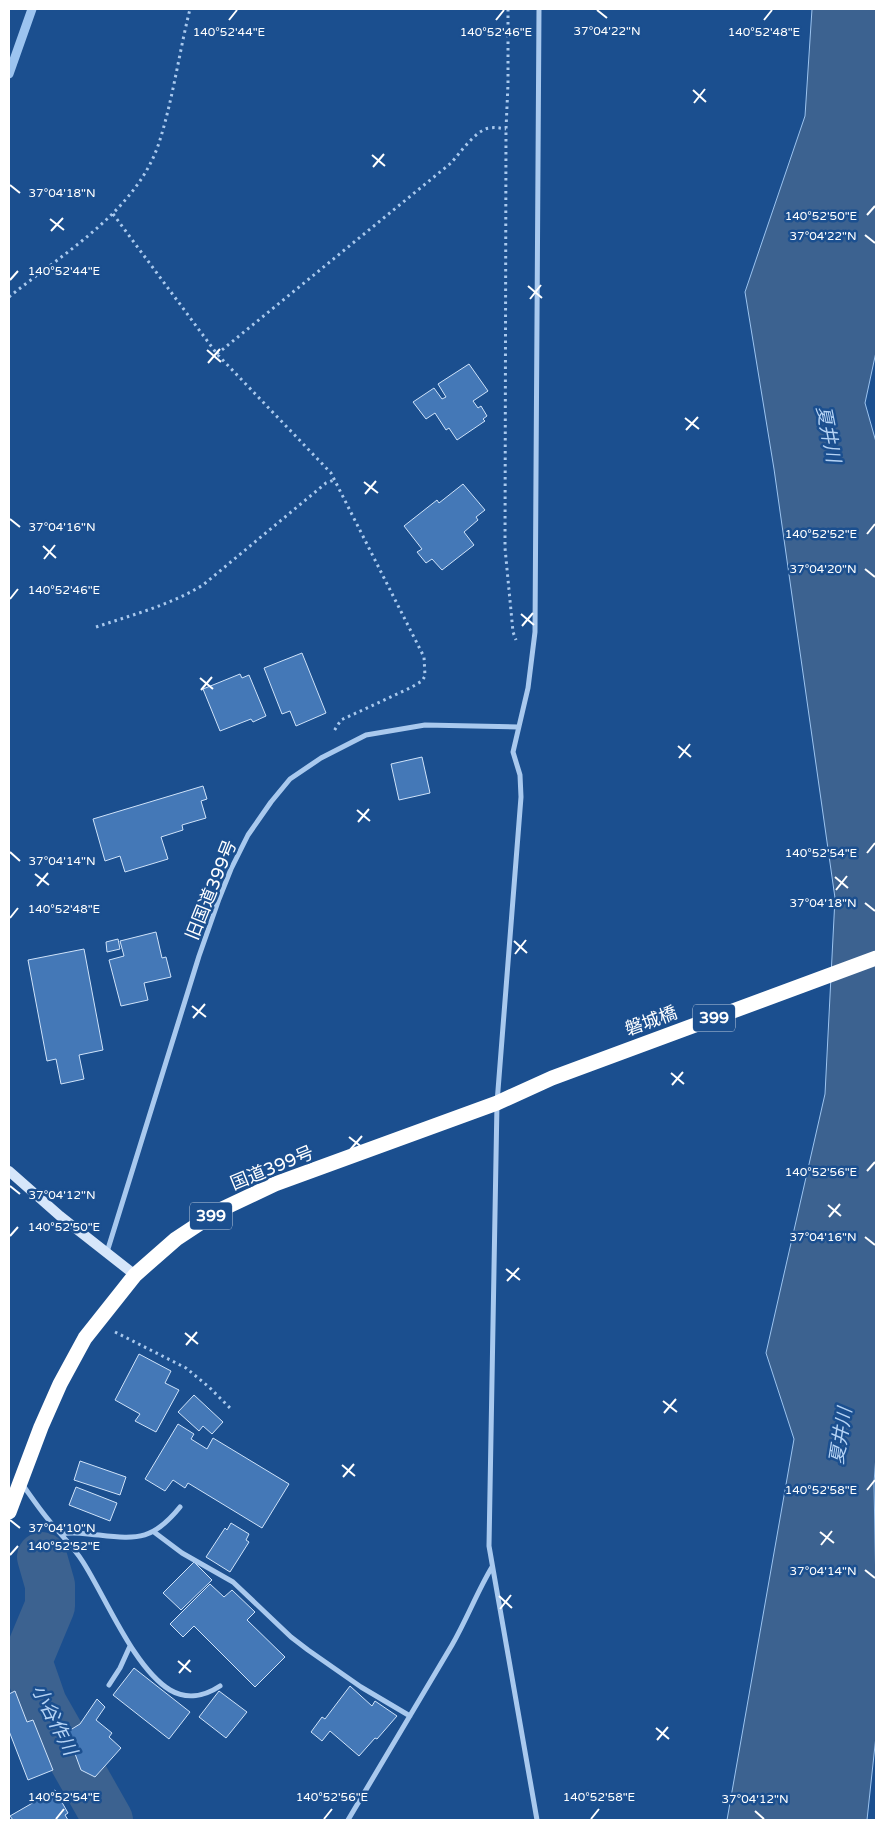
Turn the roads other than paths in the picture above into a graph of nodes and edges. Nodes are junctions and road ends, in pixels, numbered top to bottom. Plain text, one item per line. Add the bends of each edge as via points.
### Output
1 (539, 9) edge
2 (518, 727) junction
3 (876, 958) edge
4 (552, 1078) joint
5 (498, 1103) junction
6 (9, 1171) edge
7 (107, 1252) junction
8 (135, 1275) junction
9 (21, 1481) junction
10 (180, 1507) dead end
11 (9, 1512) edge
12 (154, 1532) junction
13 (61, 1534) junction
14 (492, 1566) junction
15 (130, 1646) junction
16 (109, 1685) dead end
17 (220, 1686) dead end
18 (410, 1716) junction
19 (348, 1820) edge
20 (537, 1820) edge

1 - 2 street via 535,632 528,688
2 - 5 street via 513,752 520,775 520,797
2 - 7 street, 旧国道399号 via 425,725 366,735 290,779 271,802 248,835 231,868 199,956
3 - 4 highway, 磐城橋 / 399
4 - 5 highway, 国道399号 / 399
5 - 8 highway, 国道399号 / 399 via 276,1184 220,1210 176,1239
5 - 14 street via 489,1546
6 - 7 main road
7 - 8 main road
8 - 9 highway, 国道399号 / 399 via 85,1338 60,1384
9 - 11 highway, 国道399号 / 399
9 - 13 street
10 - 12 street
12 - 13 street via 140,1537 73,1531
12 - 18 street via 182,1553 233,1582 308,1650 361,1688
13 - 15 street via 82,1560
14 - 18 street via 468,1616
14 - 20 street
15 - 16 street
15 - 17 street via 170,1690 195,1696 208,1694
18 - 19 street

